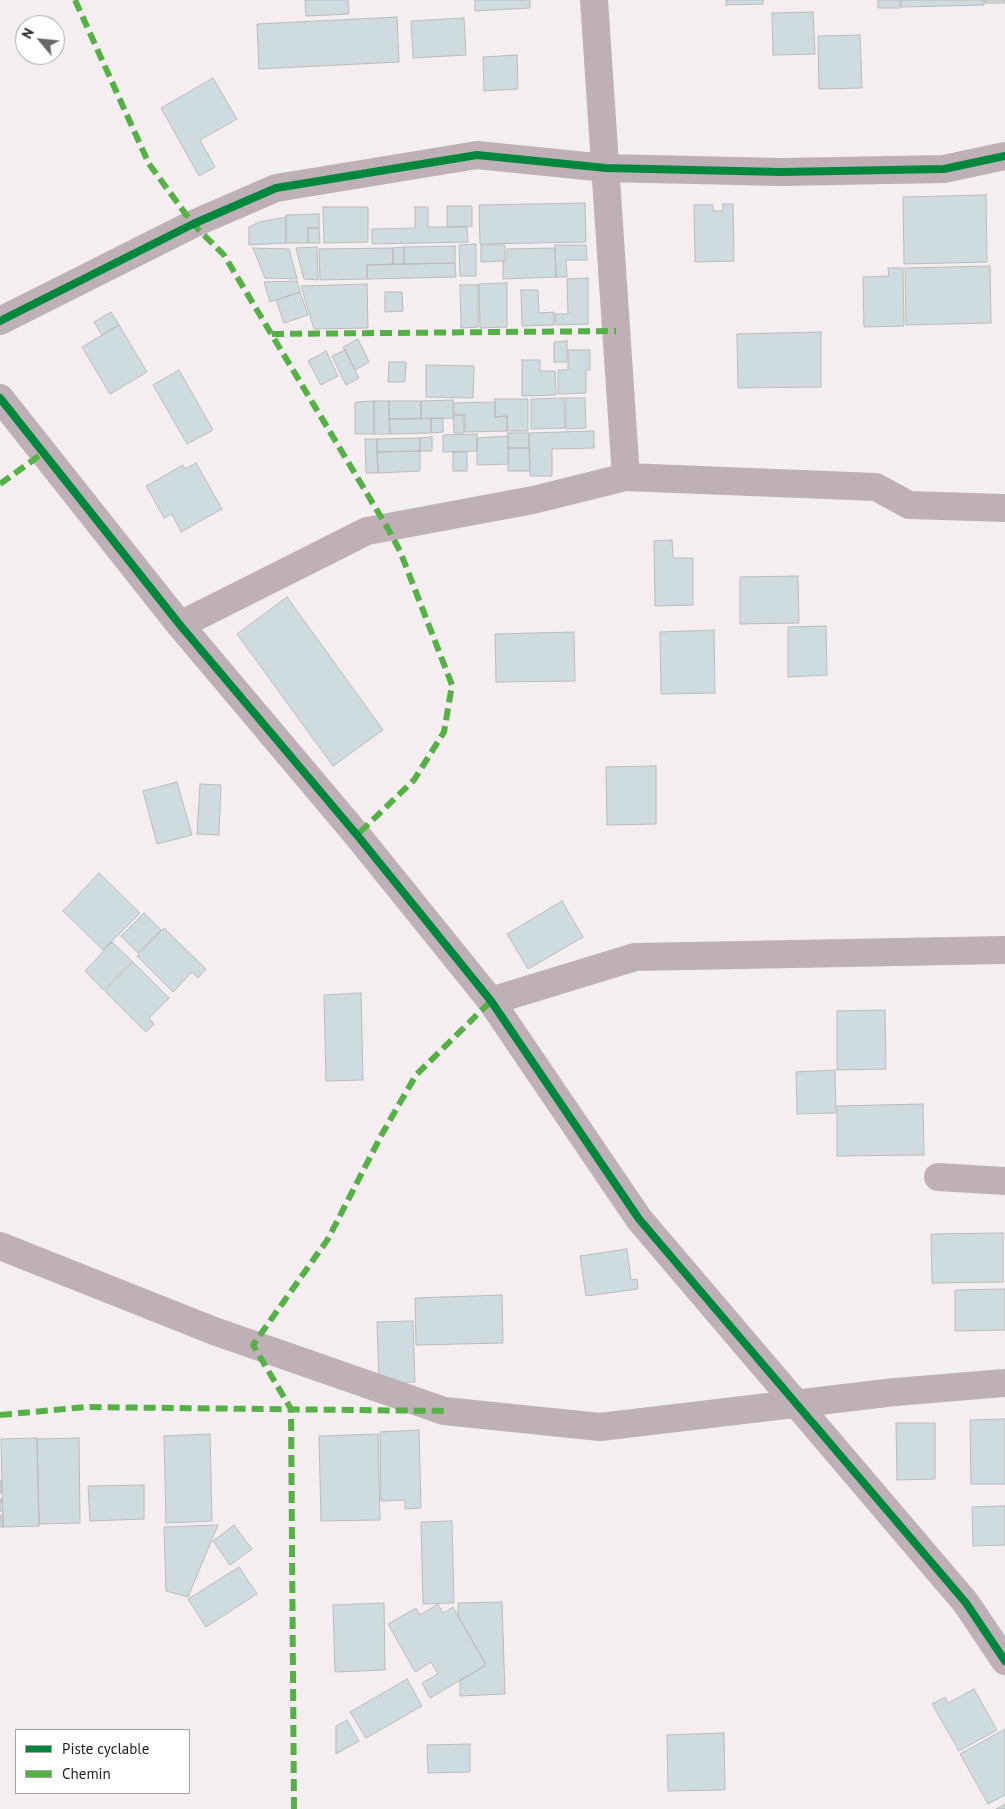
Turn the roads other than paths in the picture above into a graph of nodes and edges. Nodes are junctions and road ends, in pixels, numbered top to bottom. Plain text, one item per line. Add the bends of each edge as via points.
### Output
1 (594, 0) edge
2 (1005, 156) edge
3 (606, 168) junction
4 (0, 321) edge
5 (0, 398) edge
6 (626, 477) junction
7 (1005, 508) edge
8 (180, 625) junction
9 (1005, 950) edge
10 (491, 1001) junction
11 (938, 1177) dead end
12 (1005, 1181) edge
13 (0, 1246) edge
14 (1005, 1382) edge
15 (794, 1404) junction
16 (1005, 1661) edge

1 - 3 street
2 - 3 street via 944,169 780,172
3 - 4 street via 477,155 276,188 193,224
3 - 6 street
5 - 8 street
6 - 7 street via 876,488 909,505
6 - 8 street via 533,500 366,530
8 - 10 street via 357,835
9 - 10 street via 635,957
10 - 15 street via 638,1219
11 - 12 street
13 - 15 street via 214,1331 444,1411 600,1427
14 - 15 street
15 - 16 street via 966,1603

